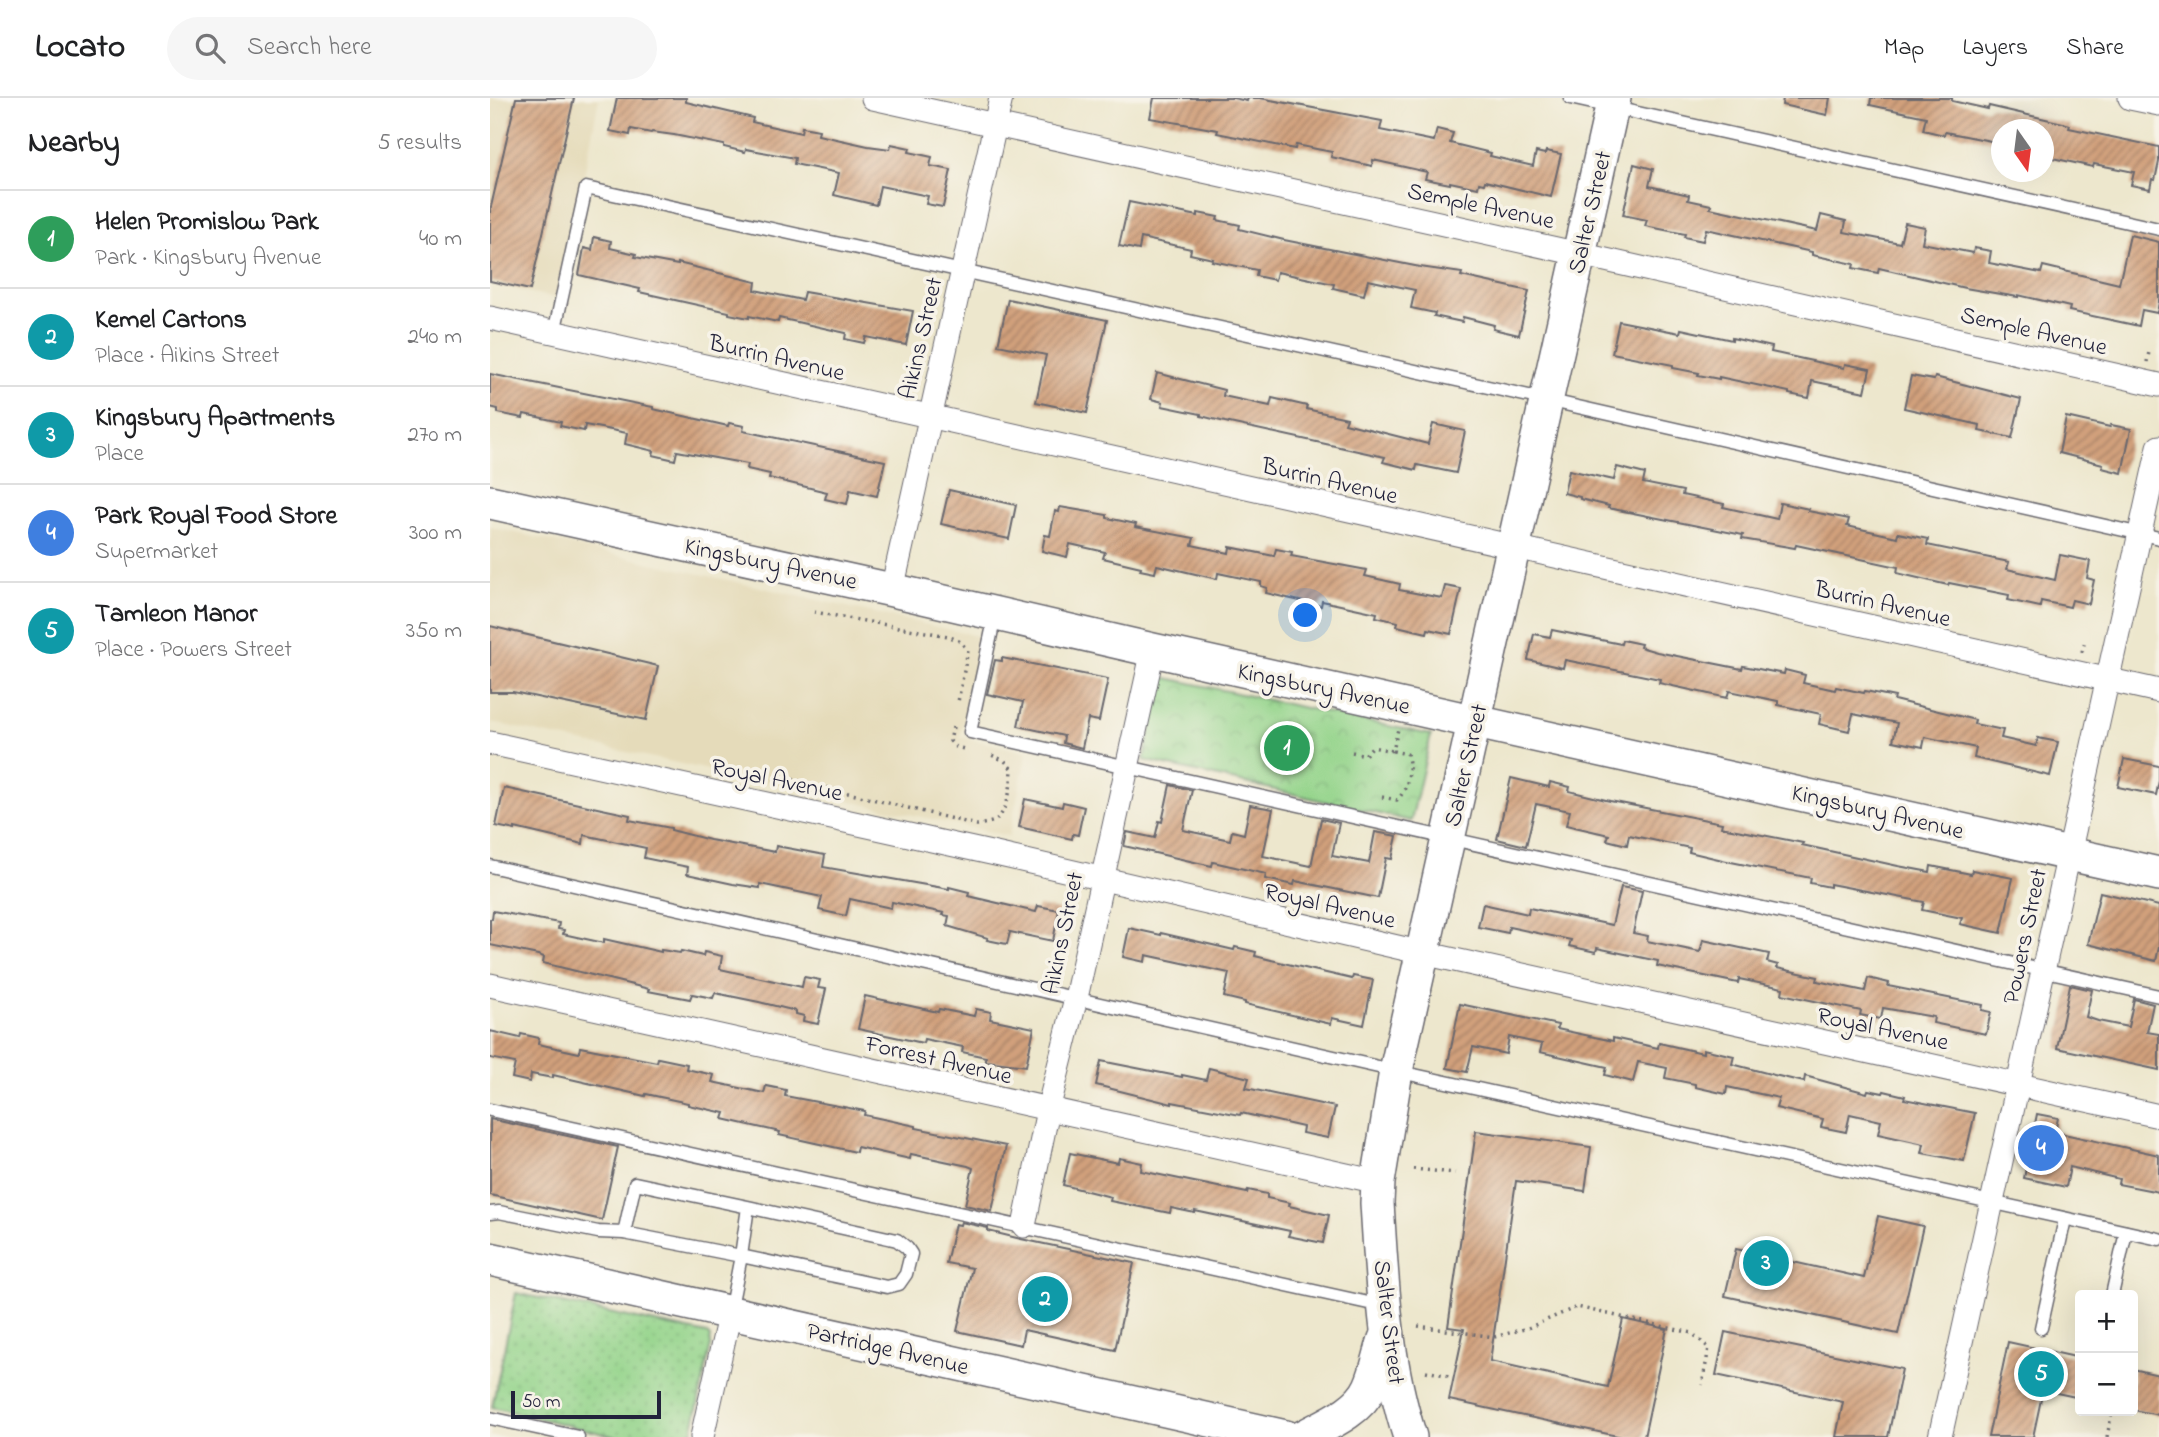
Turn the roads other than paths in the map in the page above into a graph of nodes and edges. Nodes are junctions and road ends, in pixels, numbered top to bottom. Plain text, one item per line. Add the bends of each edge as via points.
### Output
1 (873, 98) edge
2 (1001, 98) edge
3 (1570, 98) edge
4 (2130, 98) edge
5 (1613, 102) edge
6 (2159, 104) edge
7 (994, 125) junction
8 (2159, 229) edge
9 (1579, 254) junction
10 (962, 272) junction
11 (490, 318) edge
12 (554, 333) junction
13 (2159, 384) edge
14 (1547, 400) junction
15 (929, 418) junction
16 (2159, 447) edge
17 (490, 502) edge
18 (2149, 536) edge
19 (1514, 548) junction
20 (892, 590) junction
21 (996, 614) junction
22 (1153, 650) junction
23 (2108, 680) junction
24 (2159, 691) edge
25 (1475, 721) junction
26 (490, 743) edge
27 (1127, 765) junction
28 (1448, 839) junction
29 (2069, 853) junction
30 (490, 866) edge
31 (2159, 874) edge
32 (1101, 879) junction
33 (1423, 954) junction
34 (2043, 970) junction
35 (490, 985) edge
36 (2159, 996) edge
37 (1076, 998) junction
38 (1396, 1071) junction
39 (2018, 1084) junction
40 (490, 1110) edge
41 (1048, 1110) junction
42 (2159, 1116) edge
43 (1378, 1182) junction
44 (1992, 1203) junction
45 (748, 1207) junction
46 (490, 1213) edge
47 (2065, 1219) junction
48 (1024, 1226) junction
49 (2126, 1232) junction
50 (624, 1233) junction
51 (2159, 1239) edge
52 (741, 1256) junction
53 (490, 1259) edge
54 (2113, 1290) edge
55 (730, 1312) junction
56 (1396, 1322) junction
57 (2040, 1328) dead end
58 (490, 1418) edge
59 (578, 1437) edge
60 (702, 1437) edge
61 (1286, 1437) edge
62 (1303, 1437) edge
63 (1410, 1437) edge
64 (1940, 1437) edge

1 - 7 street, Semple Avenue
2 - 7 street, Aikins Street
3 - 5 lane
4 - 6 street
5 - 8 lane
5 - 9 main road, Salter Street
7 - 9 street, Semple Avenue
7 - 10 street, Aikins Street
9 - 13 street, Semple Avenue
9 - 14 main road, Salter Street
10 - 12 lane via 586,188
10 - 14 lane
10 - 15 street, Aikins Street
11 - 12 street, Burrin Avenue
12 - 15 street, Burrin Avenue
14 - 18 lane
14 - 19 main road, Salter Street
15 - 19 street, Burrin Avenue
15 - 20 street, Aikins Street
16 - 18 street, Powers Street
17 - 20 main road, Kingsbury Avenue
18 - 23 street, Powers Street
19 - 23 street, Burrin Avenue
19 - 25 main road, Salter Street
20 - 21 main road, Kingsbury Avenue
21 - 22 main road, Kingsbury Avenue
21 - 27 lane via 970,732
22 - 25 main road, Kingsbury Avenue
22 - 27 street, Aikins Street
23 - 24 street, Burrin Avenue
23 - 29 street, Powers Street
25 - 28 main road, Salter Street
25 - 29 main road, Kingsbury Avenue
26 - 32 street, Royal Avenue
27 - 28 lane
27 - 32 street, Aikins Street
28 - 33 main road, Salter Street
28 - 34 lane
29 - 31 main road, Kingsbury Avenue
29 - 34 street, Powers Street
30 - 37 lane
32 - 33 street, Royal Avenue
32 - 37 street, Aikins Street
33 - 38 main road, Salter Street
33 - 39 street, Royal Avenue
34 - 36 lane
34 - 39 street, Powers Street
35 - 41 street, Forrest Avenue
37 - 38 lane
37 - 41 street, Aikins Street
38 - 43 main road, Salter Street
38 - 44 lane
39 - 42 street, Royal Avenue
39 - 44 street, Powers Street
40 - 48 lane
41 - 43 street, Forrest Avenue
41 - 48 street, Aikins Street
43 - 56 main road, Salter Street via 1377,1203
44 - 47 lane
44 - 64 street, Powers Street
45 - 50 lane via 635,1183
45 - 52 lane
45 - 52 lane via 897,1240 911,1254 899,1284 887,1287
46 - 50 lane
47 - 49 lane
47 - 57 lane
48 - 56 lane
49 - 51 lane
49 - 54 lane
50 - 52 lane
52 - 55 lane
53 - 55 main road, Partridge Avenue
55 - 60 street
55 - 61 main road, Partridge Avenue
56 - 62 main road via 1370,1389 1355,1406
56 - 63 main road, Salter Street via 1394,1374
58 - 59 lane

